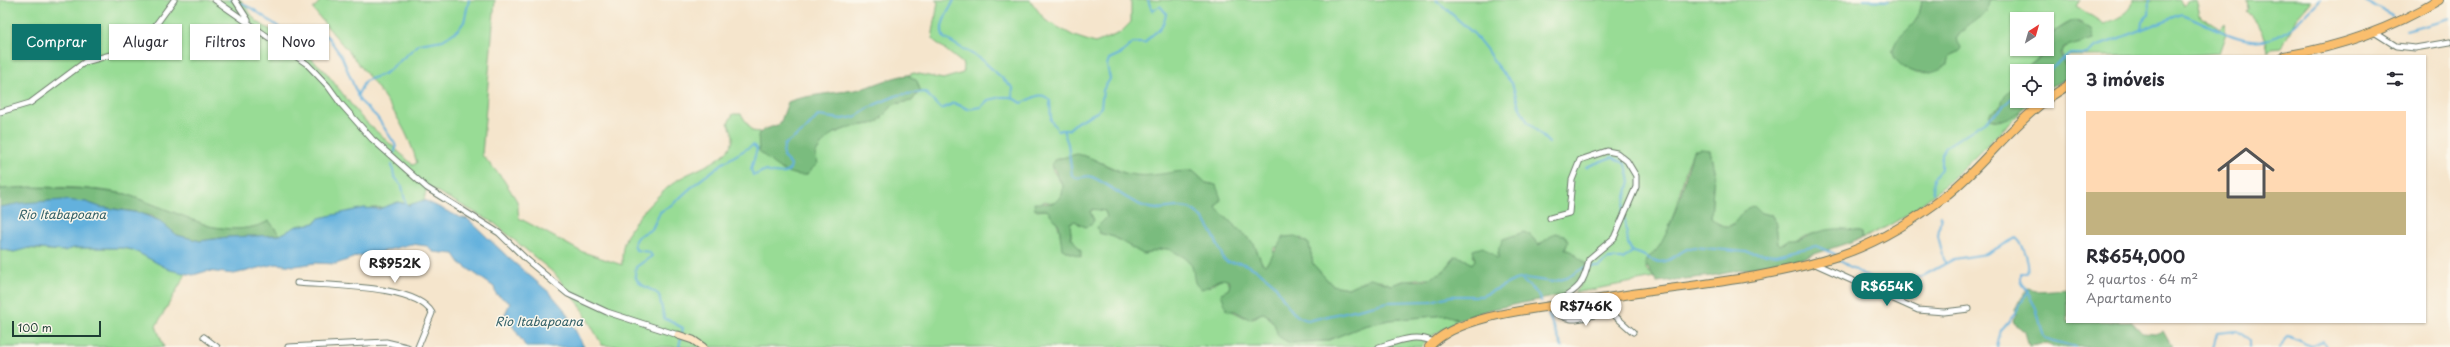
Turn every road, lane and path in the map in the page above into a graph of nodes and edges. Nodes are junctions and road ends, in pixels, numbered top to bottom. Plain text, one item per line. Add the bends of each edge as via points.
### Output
1 (174, 0) edge
2 (215, 0) edge
3 (235, 0) edge
4 (2439, 0) edge
5 (249, 23) junction
6 (2374, 32) junction
7 (2450, 42) edge
8 (2289, 55) edge
9 (2066, 87) edge
10 (2054, 95) edge
11 (2037, 108) edge
12 (0, 112) edge
13 (1550, 218) dead end
14 (1812, 263) junction
15 (297, 283) dead end
16 (1549, 307) junction
17 (1969, 309) dead end
18 (1633, 332) dead end
19 (682, 336) joint
20 (204, 337) dead end
21 (1432, 344) edge
22 (217, 347) edge
23 (288, 347) edge
24 (407, 347) edge
25 (418, 347) edge
26 (703, 347) edge
27 (1380, 347) edge

1 - 12 street via 136,48 85,62 30,103
2 - 5 street
3 - 5 street
4 - 6 main road
5 - 19 street via 307,64 372,139 427,188 499,233 568,294 607,312
6 - 7 street via 2396,46 2415,48
6 - 8 main road via 2338,45
9 - 10 main road
11 - 14 main road via 1935,204 1904,224 1861,246
13 - 16 street via 1569,213 1572,180 1580,160 1607,151 1617,153 1627,161 1636,176 1636,187 1614,238 1588,259 1587,275 1582,284
14 - 16 main road via 1749,276
14 - 17 street via 1918,310 1944,312
15 - 25 street via 385,290 419,300 429,307 432,313
16 - 18 street via 1566,319 1576,320 1596,314 1613,314
16 - 21 main road via 1472,322 1443,335
19 - 26 street
20 - 22 street
21 - 27 street via 1423,337 1411,337
23 - 24 street via 386,342

